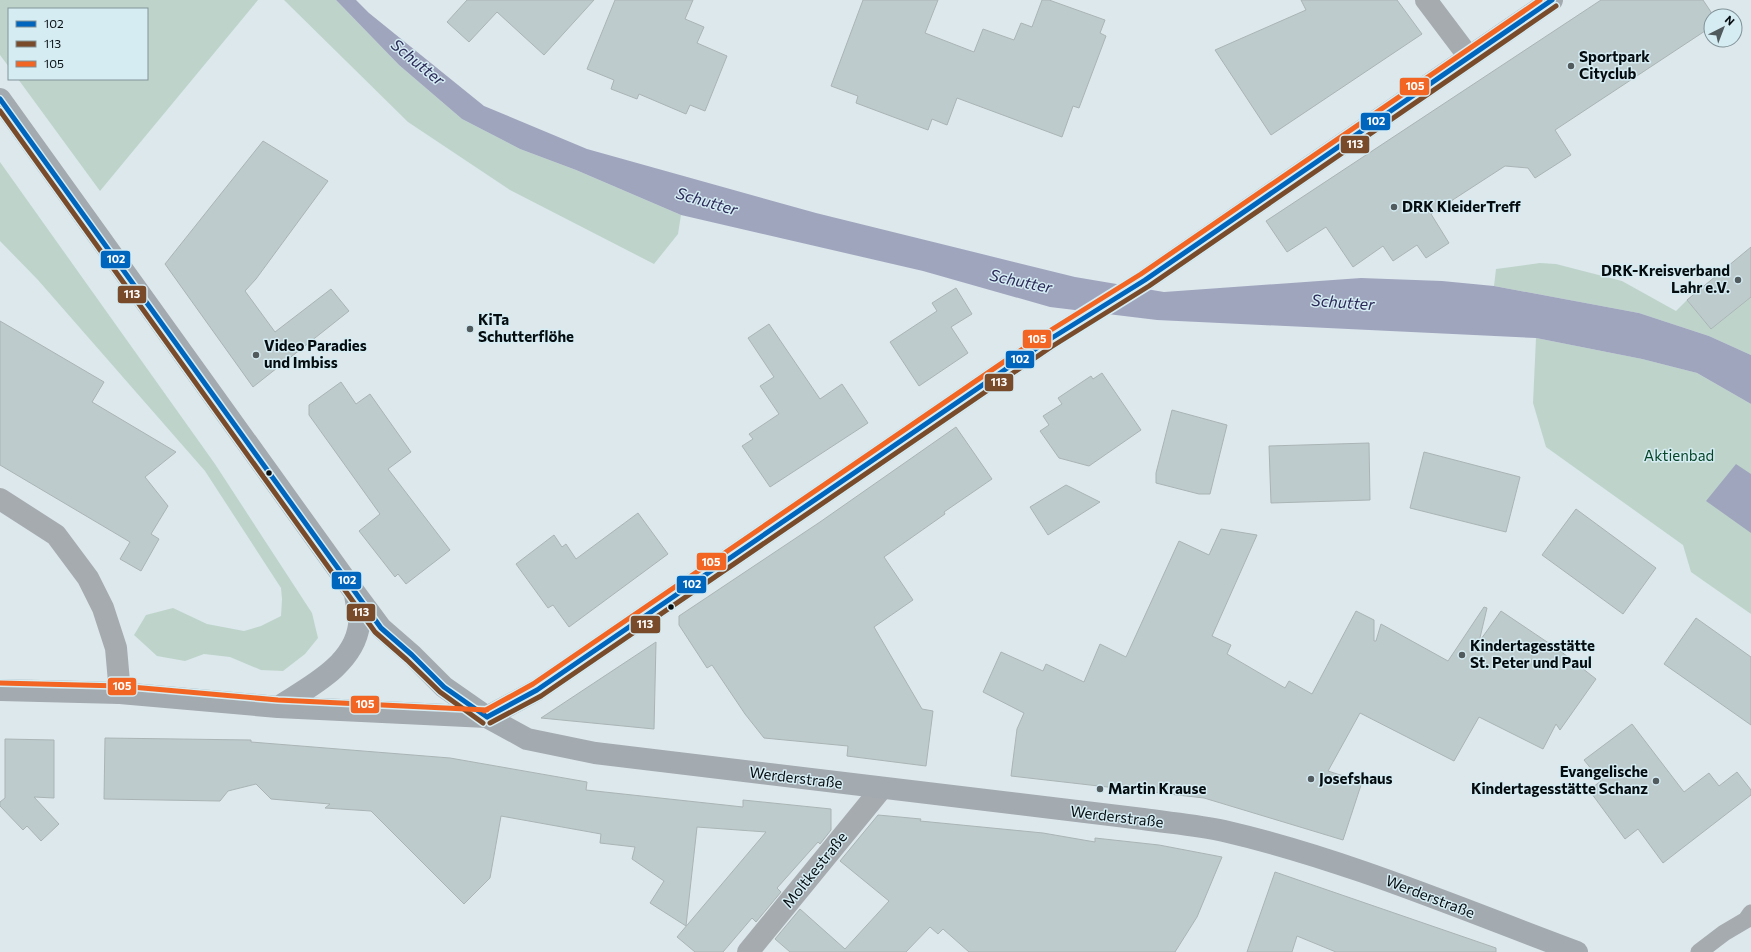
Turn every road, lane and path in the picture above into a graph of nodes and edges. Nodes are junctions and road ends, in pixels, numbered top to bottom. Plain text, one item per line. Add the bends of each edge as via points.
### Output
1 (1426, 0) edge
2 (1552, 0) edge
3 (1468, 57) junction
4 (0, 99) edge
5 (0, 499) edge
6 (355, 593) junction
7 (0, 690) edge
8 (120, 693) junction
9 (278, 707) junction
10 (487, 717) junction
11 (882, 788) junction
12 (1751, 913) edge
13 (748, 952) edge
14 (1577, 952) edge
15 (1699, 952) edge

1 - 3 street
2 - 3 street
3 - 10 street via 1144,280 1083,318 537,690
4 - 6 street
5 - 8 street via 56,535 88,578 103,608 116,648
6 - 9 street via 359,624 355,642 345,658 320,680
6 - 10 street via 381,628 444,687
7 - 8 street, Werderstraße
8 - 9 street, Werderstraße
9 - 10 street, Werderstraße
10 - 11 street, Werderstraße via 526,739 595,753
11 - 13 street, Moltkestraße
11 - 14 street, Werderstraße via 1223,831 1296,850 1372,875
12 - 15 lane via 1746,920

